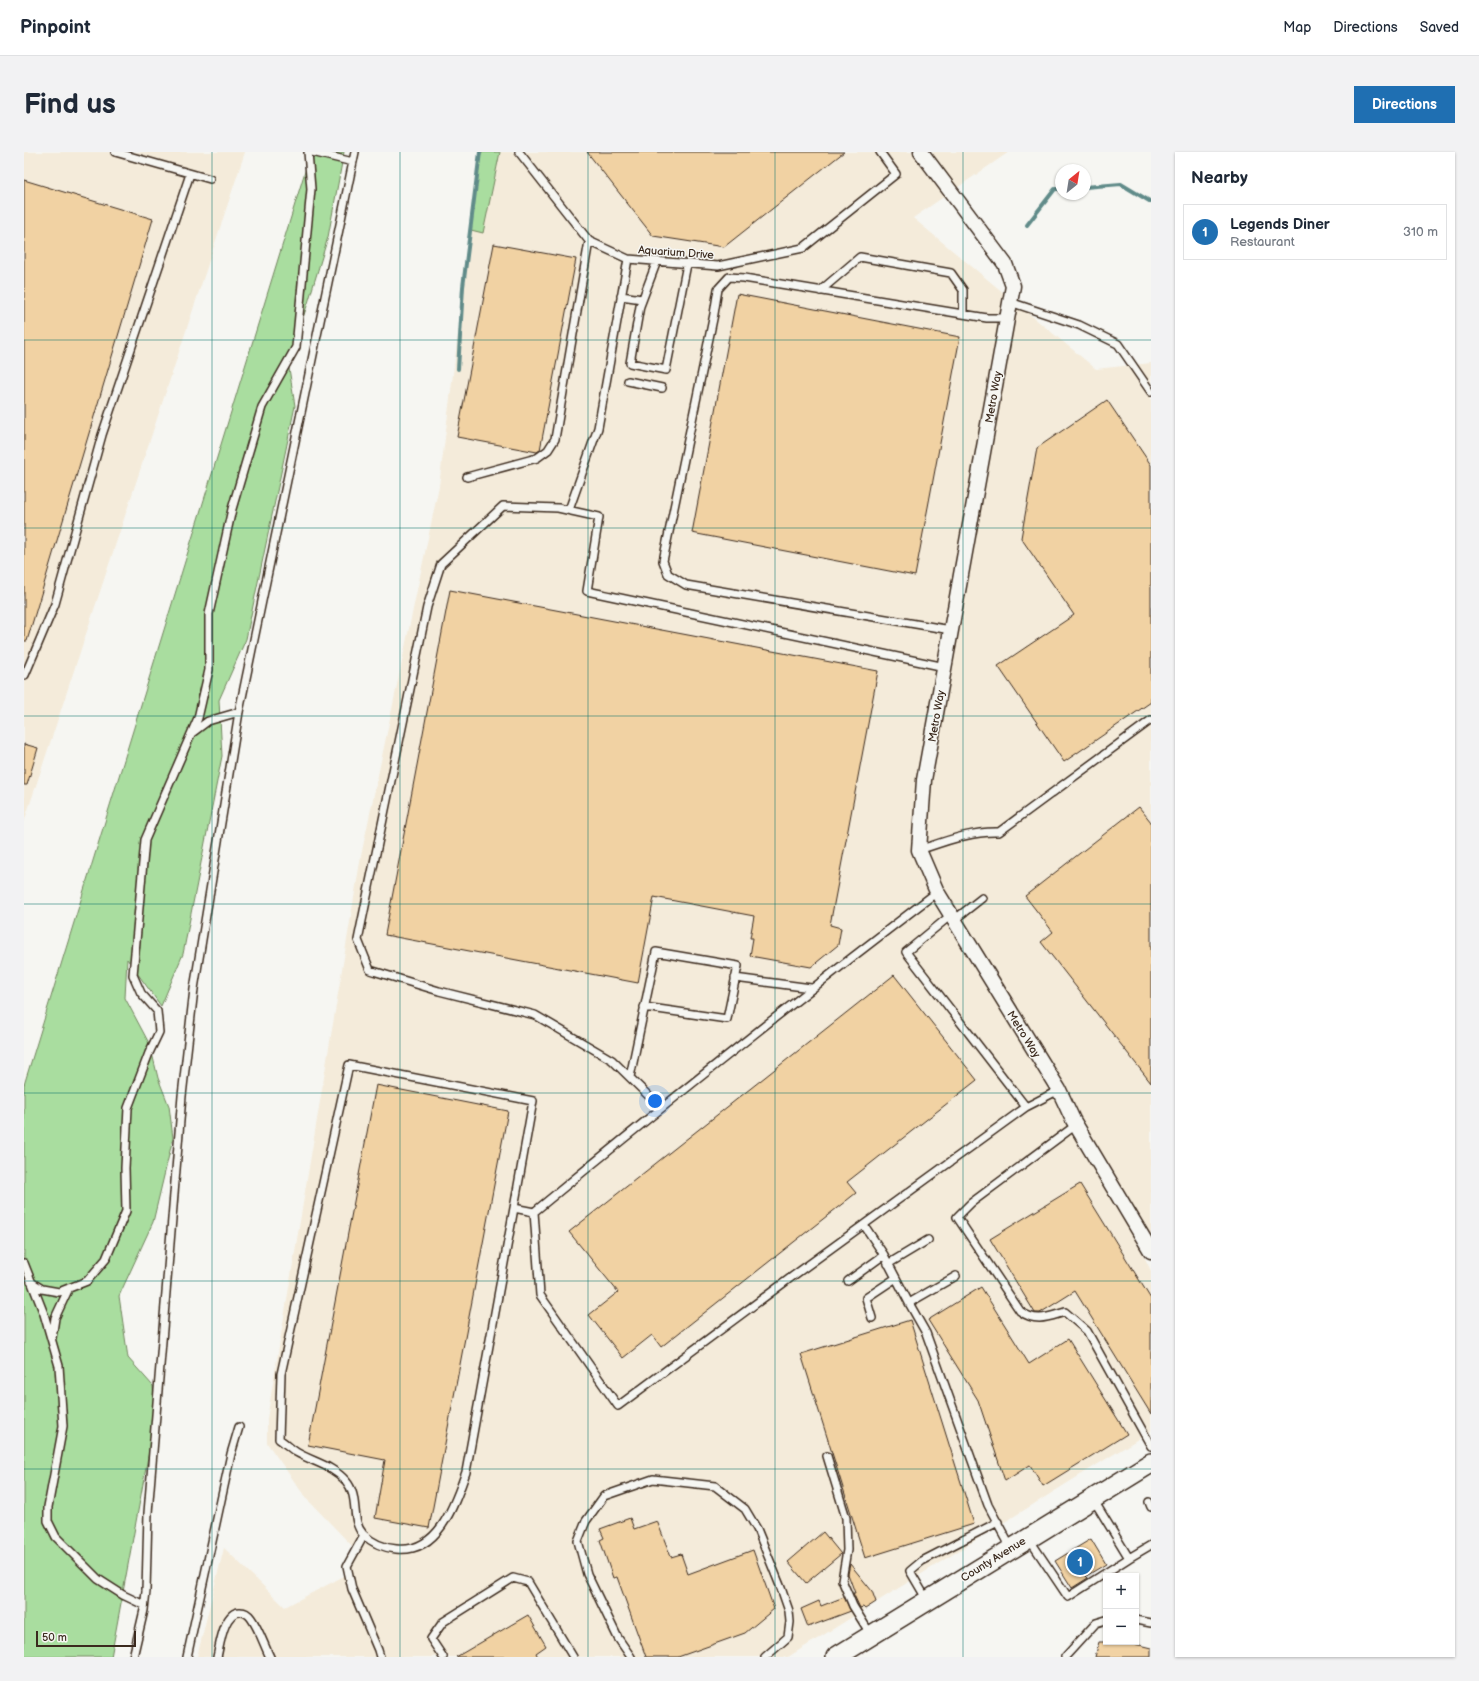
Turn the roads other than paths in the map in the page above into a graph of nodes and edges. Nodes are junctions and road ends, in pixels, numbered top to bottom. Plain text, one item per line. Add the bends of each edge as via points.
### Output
1 (115, 152) edge
2 (308, 152) edge
3 (312, 152) edge
4 (355, 152) edge
5 (518, 152) edge
6 (880, 152) edge
7 (921, 152) edge
8 (353, 162) junction
9 (190, 174) junction
10 (210, 179) dead end
11 (589, 241) junction
12 (628, 259) junction
13 (657, 261) junction
14 (687, 264) junction
15 (820, 291) junction
16 (621, 296) junction
17 (642, 299) junction
18 (1010, 302) junction
19 (963, 313) junction
20 (1008, 318) junction
21 (628, 381) dead end
22 (662, 388) dead end
23 (1151, 392) edge
24 (467, 477) dead end
25 (570, 510) junction
26 (951, 630) junction
27 (945, 667) junction
28 (24, 674) edge
29 (239, 712) junction
30 (1151, 720) edge
31 (192, 733) junction
32 (919, 850) junction
33 (937, 892) junction
34 (982, 898) dead end
35 (952, 918) junction
36 (735, 978) junction
37 (811, 988) junction
38 (644, 1006) junction
39 (630, 1077) junction
40 (1059, 1090) junction
41 (661, 1108) junction
42 (1026, 1108) junction
43 (1076, 1125) junction
44 (514, 1208) junction
45 (534, 1212) junction
46 (864, 1225) junction
47 (928, 1240) dead end
48 (1151, 1251) edge
49 (884, 1255) junction
50 (24, 1263) edge
51 (888, 1264) junction
52 (956, 1276) dead end
53 (896, 1278) junction
54 (848, 1281) dead end
55 (31, 1282) junction
56 (69, 1288) junction
57 (909, 1303) junction
58 (872, 1318) dead end
59 (51, 1340) junction
60 (239, 1426) dead end
61 (1151, 1446) edge
62 (827, 1456) dead end
63 (1151, 1463) edge
64 (1092, 1498) junction
65 (998, 1522) junction
66 (364, 1535) junction
67 (1028, 1537) junction
68 (1151, 1545) edge
69 (1011, 1548) junction
70 (1129, 1558) junction
71 (927, 1600) junction
72 (144, 1605) junction
73 (1103, 1621) edge
74 (1139, 1621) edge
75 (1151, 1623) edge
76 (871, 1635) junction
77 (133, 1657) edge
78 (187, 1657) edge
79 (217, 1657) edge
80 (270, 1657) edge
81 (380, 1657) edge
82 (443, 1657) edge
83 (573, 1657) edge
84 (631, 1657) edge
85 (765, 1657) edge
86 (836, 1657) edge
87 (1065, 1657) edge

1 - 9 lane
2 - 31 lane via 311,188 296,347 262,407 232,508 209,614 209,670
3 - 8 lane
4 - 8 lane
5 - 11 lane, Aquarium Drive
6 - 14 lane, Aquarium Drive via 896,174 803,248 718,266
7 - 18 street, Metro Way via 1005,264 1013,286
8 - 29 lane
9 - 10 lane
9 - 28 lane via 102,435 55,604 26,675
11 - 12 lane, Aquarium Drive
11 - 24 lane via 555,439 548,450 538,458
12 - 13 lane, Aquarium Drive
12 - 16 lane
13 - 14 lane, Aquarium Drive
13 - 17 lane
14 - 17 lane via 666,370 630,363
15 - 19 lane
15 - 19 lane via 860,257 951,273 963,290
15 - 26 lane via 729,277 718,290 663,561 668,574 686,585
16 - 17 lane
16 - 25 lane via 598,428
18 - 20 street, Metro Way
18 - 23 lane via 1079,325 1118,344
19 - 20 lane via 987,318
20 - 26 street, Metro Way
21 - 22 lane
25 - 27 lane via 599,517 587,591
25 - 39 lane via 503,506 441,564 427,607 358,940 370,970 439,992 535,1016 612,1060
26 - 27 street, Metro Way
27 - 32 street, Metro Way via 924,780
29 - 31 lane via 208,721
29 - 72 lane via 194,989 182,1096 148,1513
30 - 32 lane via 1000,832 965,834
31 - 56 lane via 145,840 133,975 141,992 157,1012 159,1032 128,1108 124,1168 126,1211 106,1259 87,1281
32 - 33 street, Metro Way
33 - 35 street, Metro Way
33 - 37 lane
34 - 35 lane
35 - 40 street, Metro Way
35 - 42 lane via 906,952
36 - 37 lane
36 - 38 lane via 727,1019
36 - 38 lane via 738,966 656,952
37 - 41 lane
38 - 39 lane
39 - 41 lane
40 - 42 lane
40 - 43 street, Metro Way
41 - 45 lane
42 - 46 lane
43 - 48 street, Metro Way
43 - 61 lane via 971,1203 957,1217 1020,1311 1028,1318 1045,1318 1065,1312 1087,1331
44 - 45 lane
44 - 66 lane via 466,1472 454,1506 440,1528 427,1541 415,1548 384,1548
44 - 66 lane via 533,1101 349,1065 281,1374 280,1439 296,1452 337,1471 347,1482 354,1495 356,1523
45 - 46 lane via 540,1295 618,1406
46 - 49 lane
47 - 51 lane
49 - 51 lane
49 - 54 lane
50 - 55 lane
51 - 53 lane
52 - 57 lane
53 - 57 lane
53 - 58 lane via 866,1298
55 - 56 lane via 42,1289 58,1292
55 - 59 lane
56 - 59 lane via 55,1318
57 - 65 lane via 926,1333 988,1505
59 - 72 lane via 59,1366 64,1426 48,1507 48,1521 56,1536 98,1579
60 - 78 lane
62 - 76 lane via 846,1518 847,1550 842,1580 853,1606
63 - 64 main road, County Avenue
64 - 67 main road, County Avenue
64 - 70 lane
65 - 69 lane
65 - 71 lane via 922,1561 910,1571
66 - 81 lane via 347,1566 352,1589
67 - 69 main road, County Avenue
67 - 70 lane via 1068,1597
68 - 70 lane
69 - 71 main road, County Avenue
71 - 76 main road, County Avenue
72 - 77 lane
73 - 87 lane via 1096,1623
74 - 75 lane
76 - 86 main road, County Avenue
79 - 80 lane via 228,1618 238,1612 250,1616
82 - 83 lane via 431,1639 443,1622 513,1578 528,1582
84 - 85 lane via 618,1638 587,1574 578,1541 586,1521 604,1496 653,1478 715,1486 745,1509 757,1529 789,1611 788,1637

